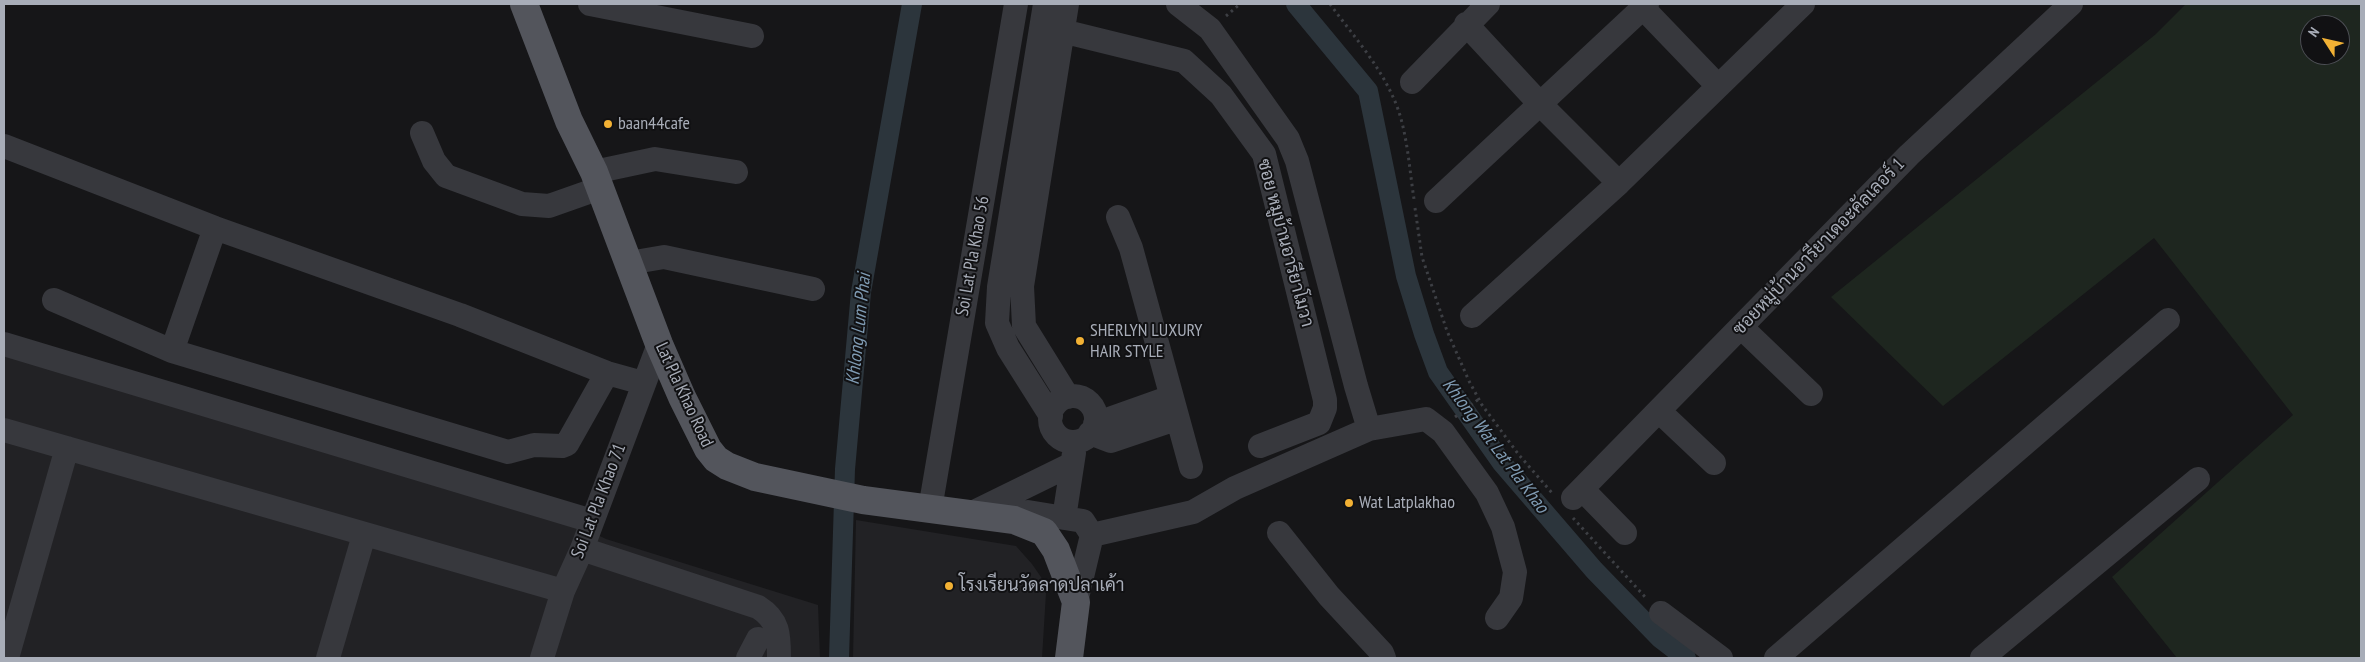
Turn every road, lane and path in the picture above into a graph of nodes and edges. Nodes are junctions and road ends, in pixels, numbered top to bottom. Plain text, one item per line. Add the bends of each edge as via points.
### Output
1 (524, 4) edge
2 (590, 4) edge
3 (1016, 4) edge
4 (1045, 4) edge
5 (1067, 4) edge
6 (1178, 4) edge
7 (1330, 4) edge
8 (1488, 4) edge
9 (1803, 4) edge
10 (2071, 4) edge
11 (1645, 6) edge
12 (1466, 24) junction
13 (1062, 32) junction
14 (752, 36) dead end
15 (1412, 82) dead end
16 (1718, 86) junction
17 (1541, 105) junction
18 (422, 133) dead end
19 (4, 146) edge
20 (736, 172) dead end
21 (597, 180) junction
22 (1619, 183) junction
23 (1436, 201) dead end
24 (1118, 216) dead end
25 (215, 228) junction
26 (629, 263) junction
27 (813, 289) dead end
28 (54, 300) dead end
29 (1472, 316) dead end
30 (2168, 320) dead end
31 (1741, 327) junction
32 (4, 344) edge
33 (659, 344) junction
34 (172, 351) junction
35 (607, 373) junction
36 (643, 383) junction
37 (1811, 394) dead end
38 (1068, 397) junction
39 (1478, 400) junction
40 (1174, 408) junction
41 (1659, 411) junction
42 (1051, 416) junction
43 (1448, 422) dead end
44 (1369, 428) junction
45 (4, 430) edge
46 (1083, 441) junction
47 (1260, 446) dead end
48 (67, 448) junction
49 (1714, 463) dead end
50 (1191, 467) dead end
51 (2198, 479) dead end
52 (1571, 500) junction
53 (930, 509) junction
54 (970, 514) junction
55 (1064, 518) junction
56 (1007, 519) junction
57 (592, 520) junction
58 (1279, 533) dead end
59 (1625, 533) dead end
60 (364, 534) junction
61 (1092, 535) junction
62 (582, 549) junction
63 (563, 591) junction
64 (1076, 602) junction
65 (1661, 613) joint
66 (1497, 618) dead end
67 (8, 658) edge
68 (328, 658) edge
69 (542, 658) edge
70 (779, 658) edge
71 (1070, 658) edge
72 (1384, 658) edge
73 (1721, 658) edge
74 (1776, 658) edge
75 (1982, 658) edge

1 - 21 main road, Lat Pla Khao Road via 569,121
2 - 14 street
3 - 53 street, Soi Lat Pla Khao 56
4 - 42 street via 999,287 997,323 1008,348
5 - 13 street
6 - 44 street via 1210,29 1288,140 1297,161
7 - 39 path via 1394,98 1405,138 1422,257 1447,331
8 - 12 street
9 - 16 street
10 - 31 street, ซอยหมู่บ้านอารียาเดอะคัลเลอร์ 1 via 1909,155
11 - 16 street
11 - 17 street
12 - 15 street
12 - 17 street
13 - 38 street via 1022,286 1024,326
13 - 47 street, ซอย หมูบ้านอารียาโมวา via 1184,61 1221,95 1264,154 1325,408 1319,423 1312,428
16 - 22 street
17 - 22 street
17 - 23 street
18 - 21 street via 434,161 446,176 522,204 548,206
19 - 25 street
20 - 21 street via 655,159
21 - 26 main road, Lat Pla Khao Road
22 - 29 street
24 - 40 street via 1131,248
25 - 34 street
25 - 35 street via 460,315
26 - 27 street via 664,257
26 - 33 main road, Lat Pla Khao Road
28 - 34 street
30 - 74 street
31 - 37 street
31 - 41 street, ซอยหมู่บ้านอารียาเดอะคัลเลอร์ 1
32 - 57 street
33 - 36 street, Soi Lat Pla Khao 71
33 - 53 main road, Lat Pla Khao Road via 708,450 727,466 755,477 863,500
34 - 35 street via 508,452 534,445 567,444
35 - 36 street
36 - 57 street, Soi Lat Pla Khao 71
38 - 42 street via 1056,404
38 - 46 street via 1083,398 1094,409
39 - 43 path
39 - 52 path via 1519,455
40 - 46 street
40 - 50 street
41 - 49 street
41 - 52 street, ซอยหมู่บ้านอารียาเดอะคัลเลอร์ 1
42 - 46 street via 1053,429 1062,439
44 - 61 street via 1235,488 1193,512
44 - 66 street via 1426,418 1443,432 1487,493 1503,528 1515,572 1511,598
45 - 48 street
46 - 54 street
46 - 55 street
48 - 60 street
48 - 67 street
51 - 75 street
52 - 59 street
52 - 65 path via 1610,560
53 - 54 main road, Lat Pla Khao Road
54 - 56 main road, Lat Pla Khao Road
55 - 56 street via 1028,512
55 - 61 street via 1083,521
56 - 64 main road, Lat Pla Khao Road via 1038,530 1050,540
57 - 62 street, Soi Lat Pla Khao 71
58 - 72 street
60 - 63 street
60 - 68 street
61 - 64 street
62 - 63 street, Soi Lat Pla Khao 71
62 - 70 street via 758,607 774,621
63 - 69 street, Soi Lat Pla Khao 71
64 - 71 main road, Lat Pla Khao Road
65 - 73 street

